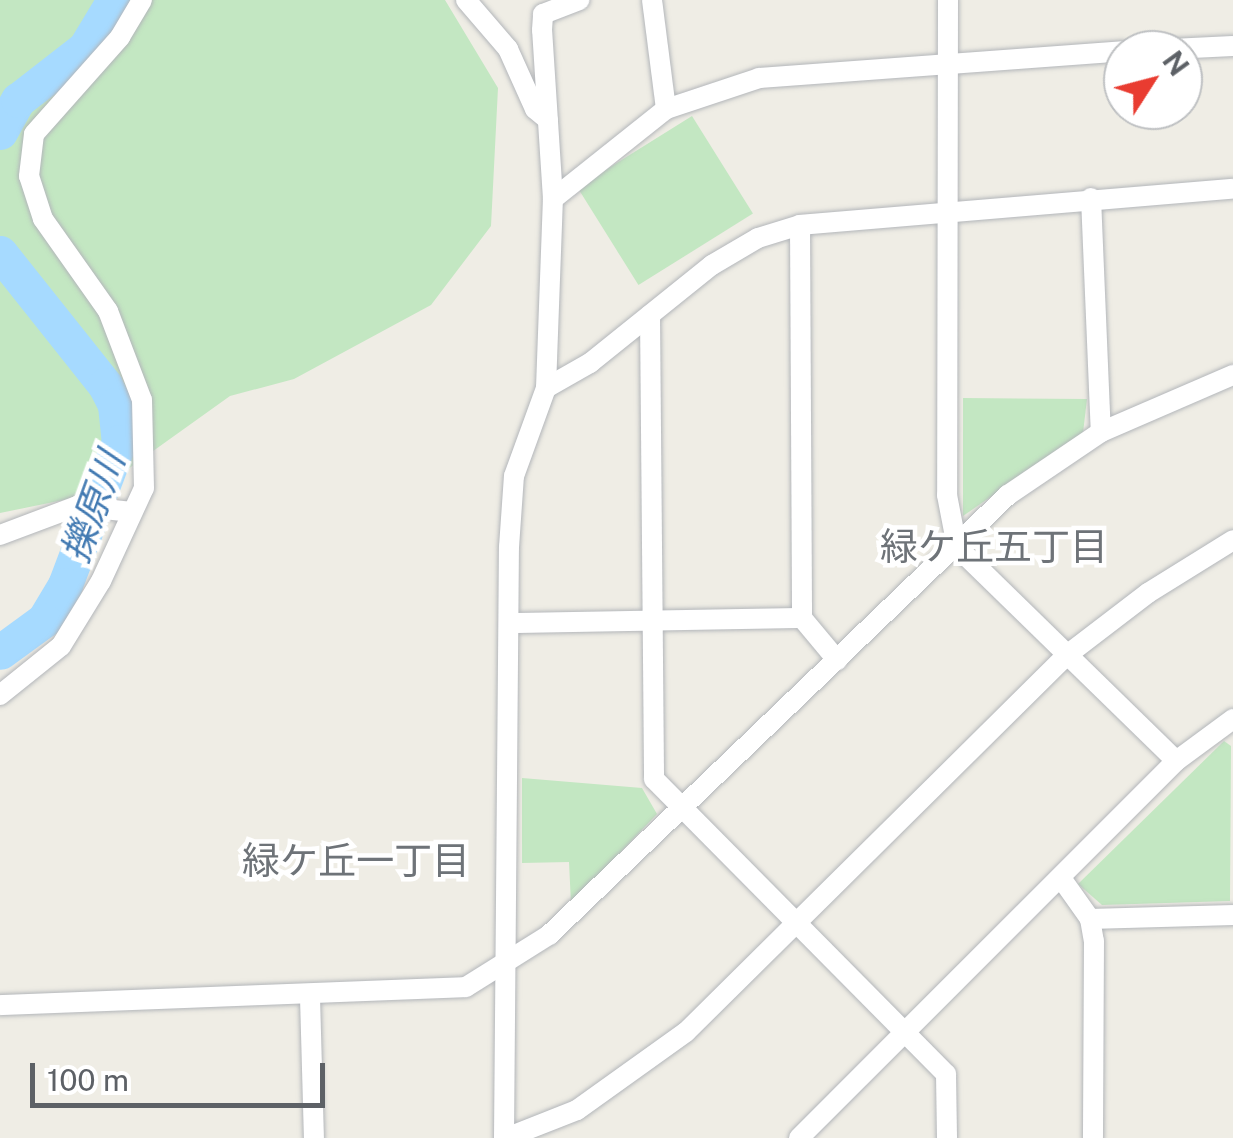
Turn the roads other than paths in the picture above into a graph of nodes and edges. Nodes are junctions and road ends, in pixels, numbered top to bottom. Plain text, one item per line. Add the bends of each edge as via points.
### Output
1 (142, 0) edge
2 (466, 0) edge
3 (579, 0) edge
4 (652, 0) edge
5 (948, 0) edge
6 (1233, 46) edge
7 (1203, 47) edge
8 (1103, 52) edge
9 (951, 59) junction
10 (666, 109) junction
11 (548, 120) junction
12 (1233, 189) edge
13 (1091, 198) junction
14 (553, 199) junction
15 (949, 212) junction
16 (800, 225) junction
17 (650, 316) junction
18 (1233, 375) edge
19 (546, 388) junction
20 (1100, 432) junction
21 (121, 511) junction
22 (0, 535) edge
23 (1233, 540) edge
24 (956, 547) junction
25 (802, 618) junction
26 (513, 622) junction
27 (656, 622) junction
28 (1067, 656) junction
29 (837, 660) junction
30 (0, 695) edge
31 (1233, 719) edge
32 (1176, 762) junction
33 (685, 806) junction
34 (1061, 878) junction
35 (1233, 914) edge
36 (1090, 919) junction
37 (800, 925) junction
38 (506, 957) junction
39 (310, 997) junction
40 (0, 1005) edge
41 (907, 1037) junction
42 (810, 1133) edge
43 (314, 1138) edge
44 (505, 1138) edge
45 (946, 1138) edge
46 (1093, 1138) edge

1 - 21 street via 120,37 34,134 30,151 43,220 108,311 142,400 144,488
2 - 11 street via 508,49 535,109
3 - 11 street via 543,14
4 - 10 street
5 - 9 street
6 - 7 street
8 - 9 street
9 - 10 street via 759,78
9 - 15 street
10 - 14 street
11 - 14 street
12 - 13 street
13 - 15 street
13 - 20 street
14 - 19 street
15 - 16 street
15 - 24 street via 948,495
16 - 17 street via 758,238 712,265
16 - 25 street
17 - 19 street
17 - 27 street
18 - 20 street
19 - 26 street via 514,476
20 - 24 street via 1008,495
21 - 22 street via 84,507
21 - 30 street via 101,580 61,646
23 - 28 street via 1148,593
24 - 28 street
24 - 29 street
25 - 27 street
25 - 29 street
26 - 27 street
26 - 38 street
27 - 33 street via 654,779
28 - 32 street
28 - 37 street
29 - 33 street
31 - 32 street
32 - 34 street
33 - 37 street
33 - 38 street via 548,935
34 - 36 street
34 - 41 street
35 - 36 street
36 - 46 street
37 - 41 street
37 - 44 street via 625,1081 577,1110
38 - 39 street via 466,986
38 - 44 street
39 - 40 street
39 - 43 street
41 - 42 street
41 - 45 street via 946,1074

